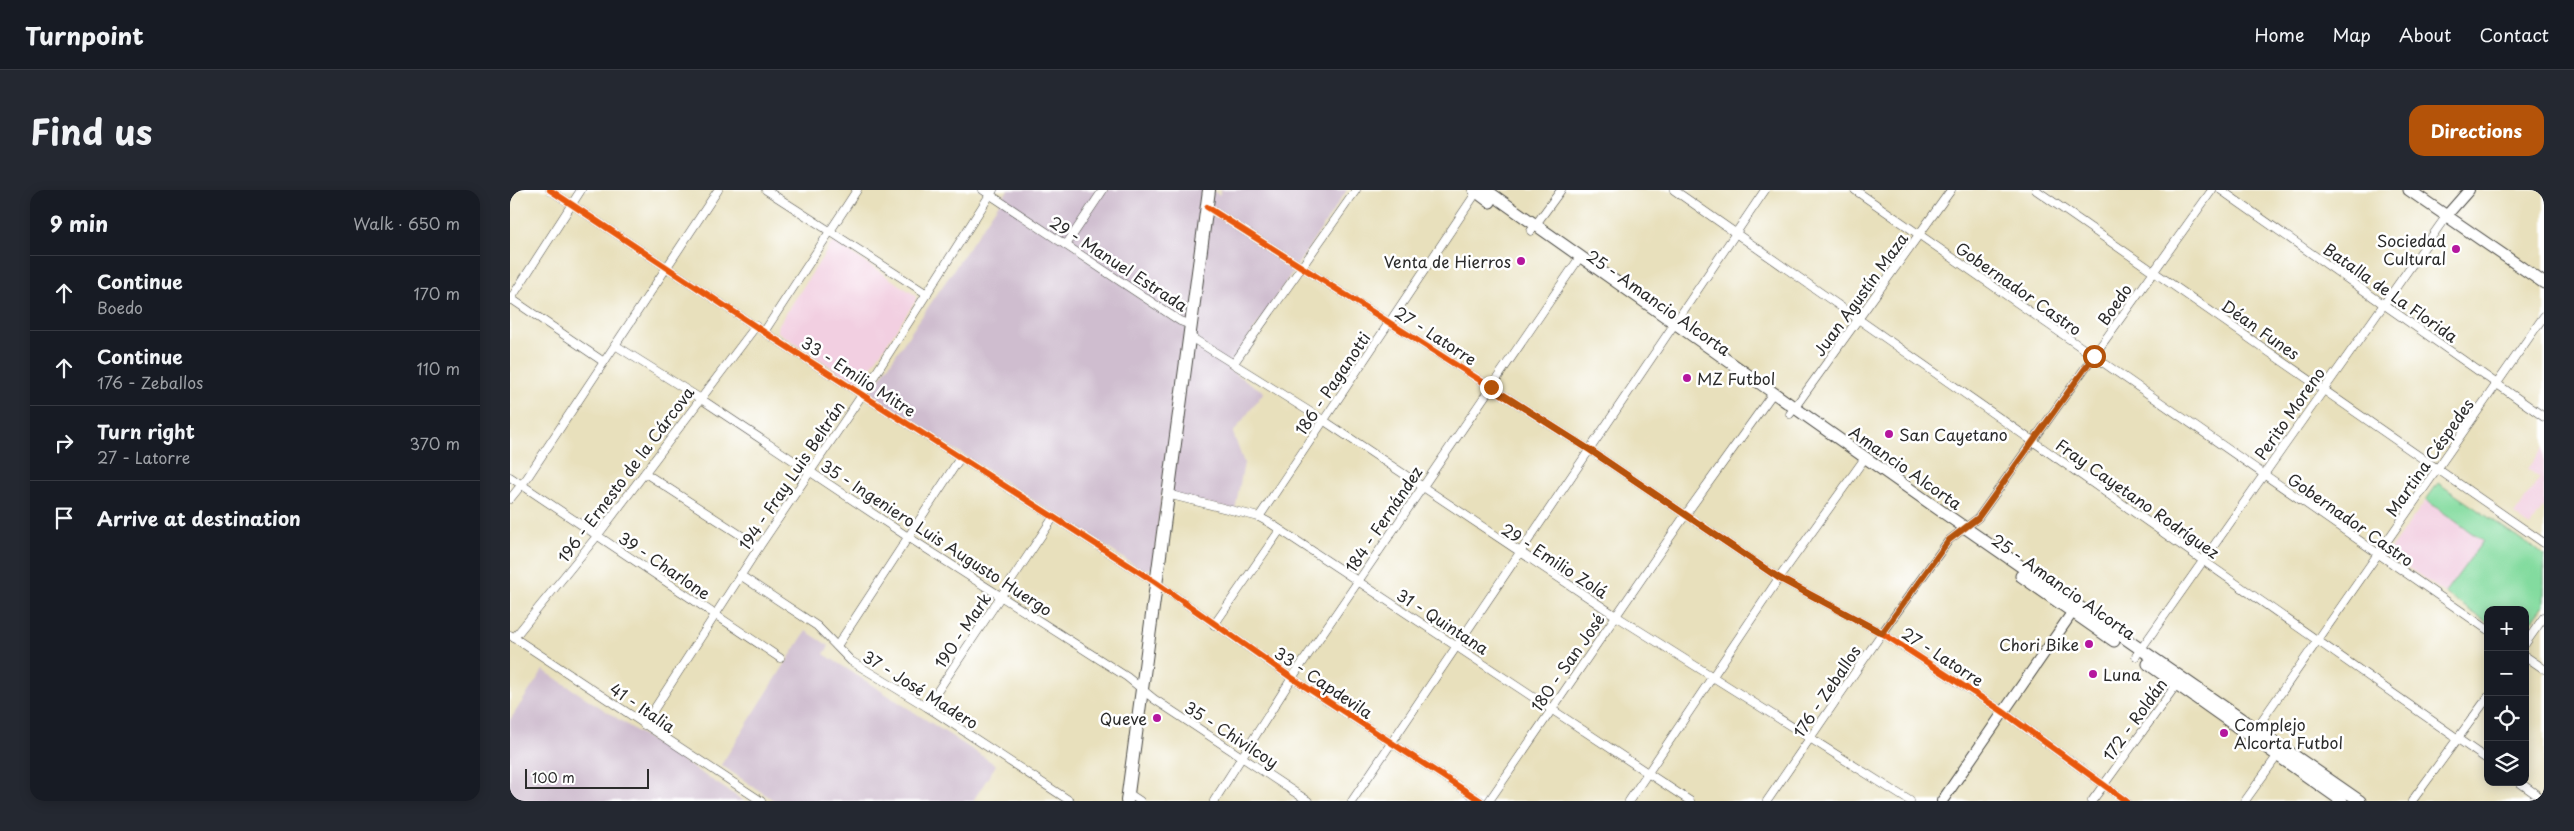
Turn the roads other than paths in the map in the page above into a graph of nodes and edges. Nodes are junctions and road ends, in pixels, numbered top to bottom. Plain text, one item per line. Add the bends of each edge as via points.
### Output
1 (550, 190) edge
2 (581, 190) edge
3 (718, 190) edge
4 (766, 190) edge
5 (856, 190) edge
6 (983, 190) edge
7 (1102, 190) edge
8 (1209, 190) edge
9 (1356, 190) edge
10 (1561, 190) edge
11 (1674, 190) edge
12 (1765, 190) edge
13 (1855, 190) edge
14 (1951, 190) edge
15 (2036, 190) edge
16 (2212, 190) edge
17 (2221, 190) edge
18 (2409, 190) edge
19 (2469, 190) edge
20 (1479, 191) edge
21 (992, 192) edge
22 (572, 204) junction
23 (1207, 207) junction
24 (2447, 215) junction
25 (1533, 229) junction
26 (830, 230) junction
27 (1735, 233) junction
28 (1918, 236) junction
29 (1066, 245) junction
30 (1577, 260) junction
31 (1302, 265) junction
32 (667, 268) junction
33 (2154, 272) junction
34 (2542, 278) edge
35 (927, 294) junction
36 (510, 299) edge
37 (2384, 304) junction
38 (2544, 316) edge
39 (1859, 320) junction
40 (1390, 322) junction
41 (756, 326) junction
42 (1673, 327) junction
43 (1190, 331) junction
44 (764, 332) junction
45 (616, 345) junction
46 (2094, 356) junction
47 (604, 362) junction
48 (1234, 363) junction
49 (2496, 384) junction
50 (1491, 387) junction
51 (2324, 390) junction
52 (862, 395) junction
53 (1771, 396) junction
54 (701, 398) junction
55 (1792, 411) junction
56 (2544, 418) edge
57 (1323, 420) junction
58 (2033, 442) junction
59 (1590, 450) junction
60 (960, 458) junction
61 (1863, 461) junction
62 (2437, 469) junction
63 (810, 471) junction
64 (645, 473) junction
65 (2264, 475) junction
66 (510, 477) edge
67 (522, 484) junction
68 (1421, 487) junction
69 (1167, 494) junction
70 (510, 499) edge
71 (1686, 514) junction
72 (1259, 517) junction
73 (1053, 518) junction
74 (1280, 530) junction
75 (1961, 530) junction
76 (597, 536) junction
77 (908, 537) junction
78 (2544, 543) edge
79 (759, 547) junction
80 (1520, 553) junction
81 (2378, 554) junction
82 (2203, 560) junction
83 (740, 575) junction
84 (1779, 578) junction
85 (1155, 582) junction
86 (1357, 582) junction
87 (1002, 596) junction
88 (2075, 608) junction
89 (715, 615) junction
90 (1616, 616) junction
91 (2544, 617) edge
92 (1214, 625) junction
93 (2484, 627) edge
94 (1882, 633) junction
95 (512, 636) edge
96 (2529, 638) edge
97 (2316, 642) junction
98 (837, 646) junction
99 (1456, 646) junction
100 (2138, 653) junction
101 (780, 658) dead end
102 (2529, 659) edge
103 (2544, 669) edge
104 (1712, 676) junction
105 (1292, 678) junction
106 (2179, 681) junction
107 (1141, 688) junction
108 (2484, 703) edge
109 (927, 707) junction
110 (1551, 709) junction
111 (2002, 711) junction
112 (644, 725) junction
113 (2253, 733) junction
114 (1811, 737) junction
115 (2458, 739) junction
116 (1391, 743) junction
117 (2280, 752) junction
118 (1242, 756) junction
119 (2484, 757) edge
120 (1649, 774) junction
121 (2103, 785) junction
122 (2525, 786) edge
123 (1127, 797) edge
124 (2544, 800) edge
125 (761, 801) edge
126 (1070, 801) edge
127 (1140, 801) edge
128 (1214, 801) edge
129 (1308, 801) edge
130 (1352, 801) edge
131 (1481, 801) edge
132 (1489, 801) edge
133 (1630, 801) edge
134 (1690, 801) edge
135 (1767, 801) edge
136 (1910, 801) edge
137 (1942, 801) edge
138 (2092, 801) edge
139 (2126, 801) edge
140 (2245, 801) edge
141 (2342, 801) edge
142 (2360, 801) edge
143 (2412, 801) edge

1 - 22 street, 33 - Emilio Mitre
2 - 22 street
3 - 32 street
4 - 26 street
5 - 26 street
6 - 21 street, 29 - Manuel Estrada
7 - 29 street
8 - 23 main road
9 - 31 street
10 - 25 street
11 - 27 street, Fray Cayetano Rodríguez
12 - 27 street
13 - 28 street, Gobernador Castro
14 - 28 street, Juan Agustín Maza
15 - 33 street, Déan Funes
16 - 33 street, Boedo
17 - 37 street, Batalla de La Florida
18 - 24 main road
19 - 24 street, Perito Moreno
20 - 25 main road, 25 - Amancio Alcorta
20 - 40 street, 186 - Paganotti
21 - 29 street, 29 - Manuel Estrada
21 - 35 street, 194 - Fray Luis Beltrán
22 - 32 street, 33 - Emilio Mitre
22 - 36 street
23 - 31 street, 27 - Latorre
23 - 43 main road
24 - 34 main road
24 - 37 street, Perito Moreno
25 - 30 main road, 25 - Amancio Alcorta
26 - 35 street
26 - 44 street
27 - 39 street, Fray Cayetano Rodríguez
27 - 42 street
28 - 39 street, Juan Agustín Maza
28 - 46 street, Gobernador Castro
29 - 43 street, 29 - Manuel Estrada via 1180,321
30 - 42 main road, 25 - Amancio Alcorta
30 - 50 street, 184 - Fernández
31 - 40 street, 27 - Latorre
31 - 48 street
32 - 41 street, 33 - Emilio Mitre
32 - 45 street
33 - 46 street, Boedo
33 - 51 street, Déan Funes
35 - 52 street, 194 - Fray Luis Beltrán
36 - 47 street
37 - 49 street, Batalla de La Florida
37 - 51 street, Perito Moreno
38 - 49 street, Martina Céspedes
39 - 55 street, Juan Agustín Maza
39 - 58 street, Fray Cayetano Rodríguez
40 - 50 street, 27 - Latorre
40 - 57 street, 186 - Paganotti
41 - 44 street, 33 - Emilio Mitre
41 - 54 street, 196 - Ernesto de la Cárcova
42 - 53 main road, 25 - Amancio Alcorta
42 - 59 street
43 - 48 street, 29 - Emilio Zolá
43 - 69 main road
44 - 52 street, 33 - Emilio Mitre
45 - 47 street
45 - 54 street, 35 - Ingeniero Luis Augusto Huergo
46 - 58 street, Boedo
46 - 65 street, Gobernador Castro
47 - 67 street
48 - 57 street, 29 - Emilio Zolá
49 - 56 street, Batalla de La Florida
49 - 62 street, Martina Céspedes
50 - 59 street, 27 - Latorre
50 - 68 street, 184 - Fernández
51 - 62 street, Déan Funes
51 - 65 street, Perito Moreno
52 - 60 street, 33 - Emilio Mitre
52 - 63 street, 194 - Fray Luis Beltrán
53 - 55 main road, Amancio Alcorta
53 - 71 street, 180 - San José
54 - 63 street, 35 - Ingeniero Luis Augusto Huergo
54 - 64 street, 196 - Ernesto de la Cárcova
55 - 61 main road, Amancio Alcorta
57 - 68 street, 29 - Emilio Zolá
57 - 72 street, 186 - Paganotti
58 - 75 street, Boedo via 1978,518
58 - 82 street, Fray Cayetano Rodríguez
59 - 71 street, 27 - Latorre
59 - 80 street
60 - 73 street, 33 - Emilio Mitre
60 - 77 street
61 - 75 main road, Amancio Alcorta
61 - 84 street
62 - 78 street, Déan Funes
62 - 81 street, Martina Céspedes
63 - 77 street, 35 - Ingeniero Luis Augusto Huergo
63 - 79 street, 194 - Fray Luis Beltrán
64 - 76 street, 196 - Ernesto de la Cárcova
64 - 79 street
65 - 81 street, Gobernador Castro
65 - 82 street, Perito Moreno
66 - 67 street, 39 - Charlone
67 - 70 street
67 - 76 street, 39 - Charlone
68 - 80 street, 29 - Emilio Zolá
68 - 86 street, 184 - Fernández
69 - 72 street, 31 - Quintana
69 - 85 main road
71 - 84 street, 27 - Latorre
71 - 90 street, 180 - San José
72 - 74 street, 31 - Quintana
73 - 85 street, 33 - Emilio Mitre
73 - 87 street, 190 - Mark
74 - 86 street, 31 - Quintana
74 - 92 street
75 - 88 main road, Amancio Alcorta
75 - 94 street, 176 - Zeballos via 1949,540
76 - 89 street, 39 - Charlone
76 - 95 street, 196 - Ernesto de la Cárcova
77 - 87 street, 35 - Ingeniero Luis Augusto Huergo
77 - 98 street
79 - 83 street, 194 - Fray Luis Beltrán
80 - 90 street, 29 - Emilio Zolá
80 - 99 street
81 - 93 street, Gobernador Castro
81 - 97 street, Martina Céspedes
82 - 97 street, Fray Cayetano Rodríguez
82 - 100 street, Perito Moreno
83 - 89 street, 194 - Fray Luis Beltrán
83 - 98 street, 37 - José Madero via 817,626
84 - 94 street, 27 - Latorre
84 - 104 street
85 - 92 street, 33 - Capdevila
85 - 107 main road
86 - 99 street, 31 - Quintana
86 - 105 street, 184 - Fernández
87 - 107 street, 35 - Ingeniero Luis Augusto Huergo
87 - 109 street, 190 - Mark
88 - 100 main road, Amancio Alcorta
88 - 111 street
89 - 101 street, 39 - Charlone
89 - 112 street, 194 - Fray Luis Beltrán
90 - 104 street, 29 - Emilio Zolá
90 - 110 street, 180 - San José
91 - 96 street
92 - 105 street, 33 - Capdevila
94 - 111 street, 27 - Latorre
94 - 114 street, 176 - Zeballos
95 - 112 street, 41 - Italia
97 - 113 street, Martina Céspedes
97 - 115 street, Fray Cayetano Rodríguez
98 - 109 street, 37 - José Madero via 851,661
99 - 110 street, 31 - Quintana
99 - 116 street
100 - 106 main road, Amancio Alcorta
102 - 103 street
104 - 114 street, 29 - Emilio Zolá
104 - 120 street
105 - 116 street, 33 - Capdevila
105 - 118 street, 184 - Fernández
106 - 113 main road
106 - 121 street, 172 - Roldán
107 - 118 street, 35 - Chivilcoy
107 - 123 main road
108 - 115 street
109 - 126 street, 37 - José Madero
110 - 120 street, 31 - Quintana
110 - 132 street, 180 - San José
111 - 121 street, 27 - Latorre
111 - 137 street
112 - 125 street, 41 - Italia
113 - 117 main road
114 - 135 street, 176 - Zeballos
114 - 136 street, 29 - Emilio Zolá
115 - 119 street, Fray Cayetano Rodríguez
115 - 143 street
116 - 130 street
116 - 131 street, 33 - Capdevila
117 - 140 street
117 - 141 main road
117 - 142 main road
118 - 128 street, 184 - Fernández
118 - 129 street, 35 - Chivilcoy
120 - 133 street
120 - 134 street, 31 - Quintana
121 - 138 street, 172 - Roldán
121 - 139 street, 27 - Latorre
122 - 124 street
123 - 127 street

